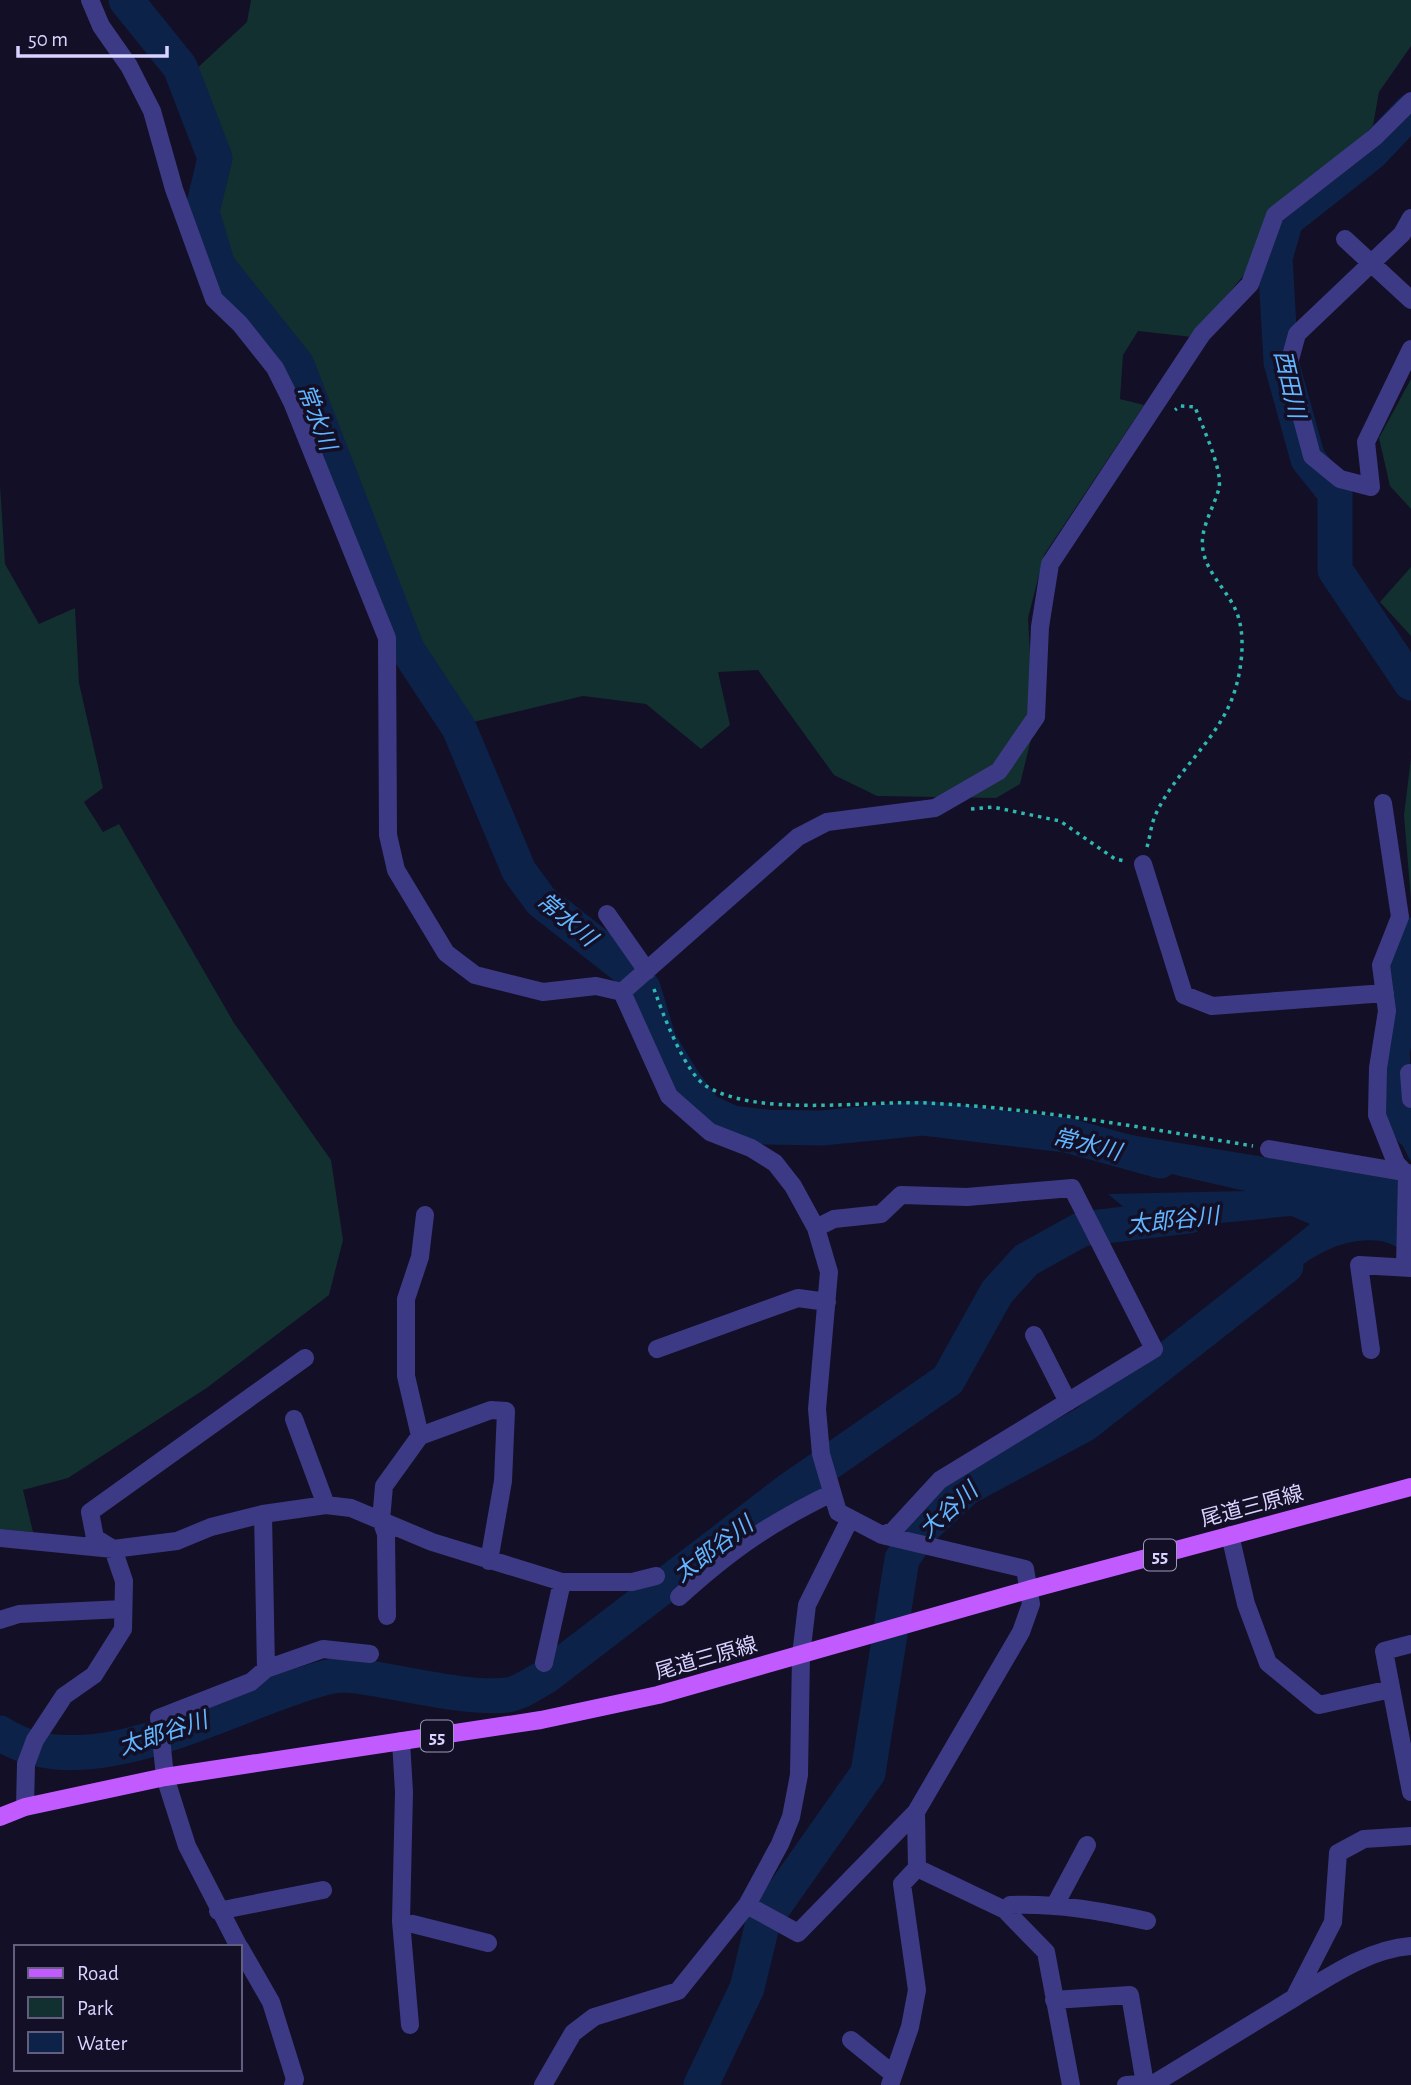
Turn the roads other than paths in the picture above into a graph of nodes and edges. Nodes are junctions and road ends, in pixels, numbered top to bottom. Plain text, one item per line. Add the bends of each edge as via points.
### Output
1 (90, 0) edge
2 (1411, 101) edge
3 (1411, 218) edge
4 (1345, 239) dead end
5 (1371, 265) junction
6 (1411, 300) edge
7 (1411, 349) edge
8 (1383, 803) dead end
9 (1143, 864) road end
10 (607, 914) dead end
11 (647, 971) junction
12 (622, 992) junction
13 (1385, 993) junction
14 (1409, 1073) dead end
15 (1411, 1099) edge
16 (1269, 1149) road end
17 (1409, 1174) edge
18 (425, 1215) dead end
19 (816, 1228) junction
20 (1408, 1268) edge
21 (827, 1301) junction
22 (1034, 1335) dead end
23 (657, 1349) dead end
24 (1371, 1350) dead end
25 (305, 1358) dead end
26 (1068, 1402) junction
27 (294, 1419) dead end
28 (420, 1436) junction
29 (830, 1487) junction
30 (1411, 1487) edge
31 (326, 1505) junction
32 (263, 1514) junction
33 (850, 1519) junction
34 (381, 1520) junction
35 (882, 1535) junction
36 (1230, 1535) junction
37 (0, 1538) edge
38 (113, 1549) junction
39 (489, 1561) junction
40 (656, 1576) dead end
41 (562, 1582) junction
42 (1031, 1589) junction
43 (679, 1597) dead end
44 (123, 1609) junction
45 (387, 1616) dead end
46 (0, 1620) edge
47 (1411, 1644) edge
48 (370, 1654) dead end
49 (801, 1655) junction
50 (544, 1663) dead end
51 (266, 1669) junction
52 (1391, 1689) junction
53 (401, 1741) junction
54 (165, 1777) junction
55 (1411, 1792) edge
56 (25, 1808) junction
57 (916, 1812) junction
58 (0, 1817) edge
59 (1411, 1836) edge
60 (1087, 1845) dead end
61 (917, 1868) junction
62 (323, 1890) dead end
63 (747, 1905) junction
64 (1055, 1905) junction
65 (1005, 1910) junction
66 (218, 1911) junction
67 (401, 1921) junction
68 (1147, 1921) dead end
69 (488, 1943) dead end
70 (238, 1945) edge
71 (1411, 1946) edge
72 (242, 1952) edge
73 (1294, 1998) junction
74 (1054, 2000) junction
75 (410, 2025) dead end
76 (851, 2040) dead end
77 (891, 2079) edge
78 (1145, 2084) edge
79 (293, 2085) edge
80 (542, 2085) edge
81 (1071, 2085) edge
82 (1126, 2085) edge

1 - 12 street via 152,111 174,189 214,299 275,368 387,638 388,835 396,870 446,953 474,975 543,992 596,986
2 - 11 street via 1375,136 1275,215 1250,284 1202,334 1049,564 1040,627 1036,717 999,771 935,808 827,822 798,837
3 - 5 street via 1402,234
4 - 5 street
5 - 6 street
5 - 7 street via 1297,334 1288,367 1311,457 1340,479 1371,487 1366,442
8 - 13 street via 1400,917 1381,965
9 - 13 street via 1184,995 1212,1006
10 - 11 street
11 - 12 street
12 - 19 street via 669,1096 709,1132 775,1163
13 - 17 street via 1377,1115 1396,1163
14 - 15 street
16 - 17 street
17 - 20 street
18 - 28 street via 420,1257 407,1299 406,1376
19 - 21 street via 829,1272
19 - 26 street via 834,1219 881,1214 901,1195 967,1197 1072,1188 1154,1349
20 - 24 street via 1359,1265
21 - 23 street via 798,1298
21 - 29 street via 817,1409
22 - 26 street
25 - 38 street via 90,1512 95,1538
26 - 35 street via 940,1480 893,1531
27 - 31 street
28 - 34 street via 384,1486
28 - 39 street via 491,1410 506,1411 503,1481
29 - 33 street via 838,1513
29 - 43 street via 727,1554
30 - 36 main road, 尾道三原線 / 55
31 - 32 street
31 - 34 street via 351,1508
32 - 38 street via 177,1541
32 - 51 street
33 - 35 street
33 - 49 street via 807,1605
34 - 39 street
34 - 45 street via 386,1534
35 - 42 street via 1024,1569
36 - 42 main road, 尾道三原線 / 55
36 - 52 street via 1246,1604 1268,1663 1319,1705
37 - 38 street
38 - 44 street via 124,1581
39 - 41 street
40 - 41 street via 632,1582
41 - 50 street
42 - 49 main road, 尾道三原線 / 55
42 - 57 street via 1021,1632
44 - 46 street via 19,1614
44 - 56 street via 124,1629 94,1675 64,1696 35,1740 26,1764
47 - 52 street via 1384,1651
48 - 51 street via 323,1648
49 - 53 main road, 尾道三原線 / 55 via 658,1695 541,1720
49 - 63 street via 799,1775 791,1817
51 - 54 street via 251,1682 159,1718
52 - 55 street
53 - 54 main road, 尾道三原線 / 55
53 - 67 street
54 - 56 main road, 尾道三原線 / 55
54 - 66 street via 187,1846
56 - 58 main road, 尾道三原線 / 55
57 - 61 street
57 - 63 street via 798,1933
59 - 73 street via 1364,1839 1338,1853 1333,1922
60 - 64 street
61 - 65 street
61 - 77 street via 902,1884 917,1990 911,2027
62 - 66 street
63 - 80 street via 678,1991 594,2017 573,2034
64 - 65 street via 1010,1905
64 - 68 street
65 - 74 street via 1045,1952
66 - 70 street
67 - 69 street
67 - 75 street
71 - 73 street via 1390,1947
72 - 79 street via 271,2003
73 - 78 street via 1155,2083
74 - 78 street via 1130,1995
74 - 81 street
76 - 77 street
78 - 82 street

